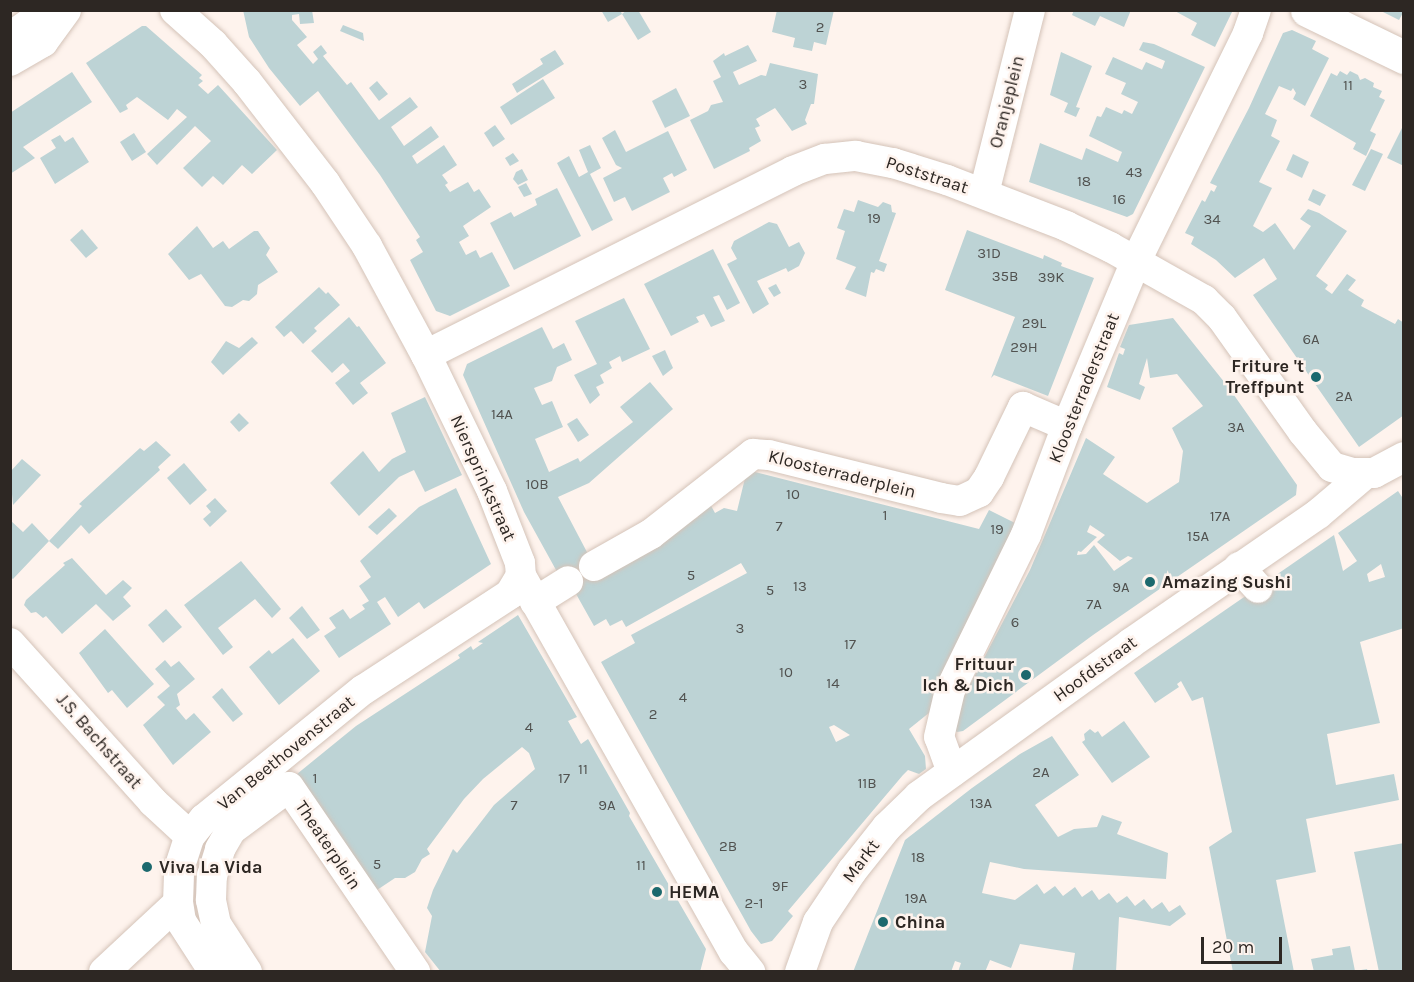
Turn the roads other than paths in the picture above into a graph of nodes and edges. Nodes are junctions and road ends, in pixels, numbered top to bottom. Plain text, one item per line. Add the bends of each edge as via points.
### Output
1 (50, 10) edge
2 (66, 10) edge
3 (175, 10) edge
4 (1030, 10) edge
5 (1256, 10) edge
6 (1307, 10) edge
7 (10, 38) edge
8 (1404, 57) edge
9 (10, 61) edge
10 (984, 193) junction
11 (1136, 261) junction
12 (426, 355) junction
13 (1067, 426) junction
14 (1404, 457) edge
15 (1365, 474) junction
16 (594, 566) dead end
17 (521, 576) junction
18 (568, 581) dead end
19 (535, 602) junction
20 (10, 643) edge
21 (952, 772) junction
22 (190, 836) junction
23 (178, 903) junction
24 (742, 962) edge
25 (104, 972) edge
26 (214, 972) edge
27 (247, 972) edge
28 (416, 972) edge
29 (800, 972) edge

1 - 7 main road
2 - 9 street via 43,42
3 - 12 street, Niersprinkstraat via 247,82 325,183 367,246
4 - 10 street, Oranjeplein
5 - 11 street, Kloosterraderstraat
6 - 8 main road
10 - 11 street, Poststraat via 1066,226
10 - 12 street, Poststraat via 879,159 856,156 819,161
11 - 13 street, Kloosterraderstraat
11 - 15 street, Poststraat via 1214,308 1327,461 1342,471
12 - 17 street, Niersprinkstraat via 492,491 520,563
13 - 16 street, Kloosterraderplein via 1023,407 979,492 960,501 753,454 651,534
13 - 21 street, Kloosterraderstraat via 1026,536 950,690 939,737
14 - 15 street, Hoofdstraat via 1380,471
15 - 21 street, Hoofdstraat via 1249,578
17 - 19 street, Niersprinkstraat
17 - 22 street, Van Beethovenstraat via 510,594 355,697 204,819
18 - 19 street
19 - 24 street, Niersprinkstraat
20 - 22 street, J.S. Bachstraat via 153,802
21 - 29 street, Markt via 886,827 852,871 818,922
22 - 23 street, Van Beethovenstraat via 179,868
23 - 25 street
23 - 26 street, Van Beethovenstraat via 188,935
27 - 28 street, Theaterplein via 216,924 210,889 213,870 231,830 289,787

